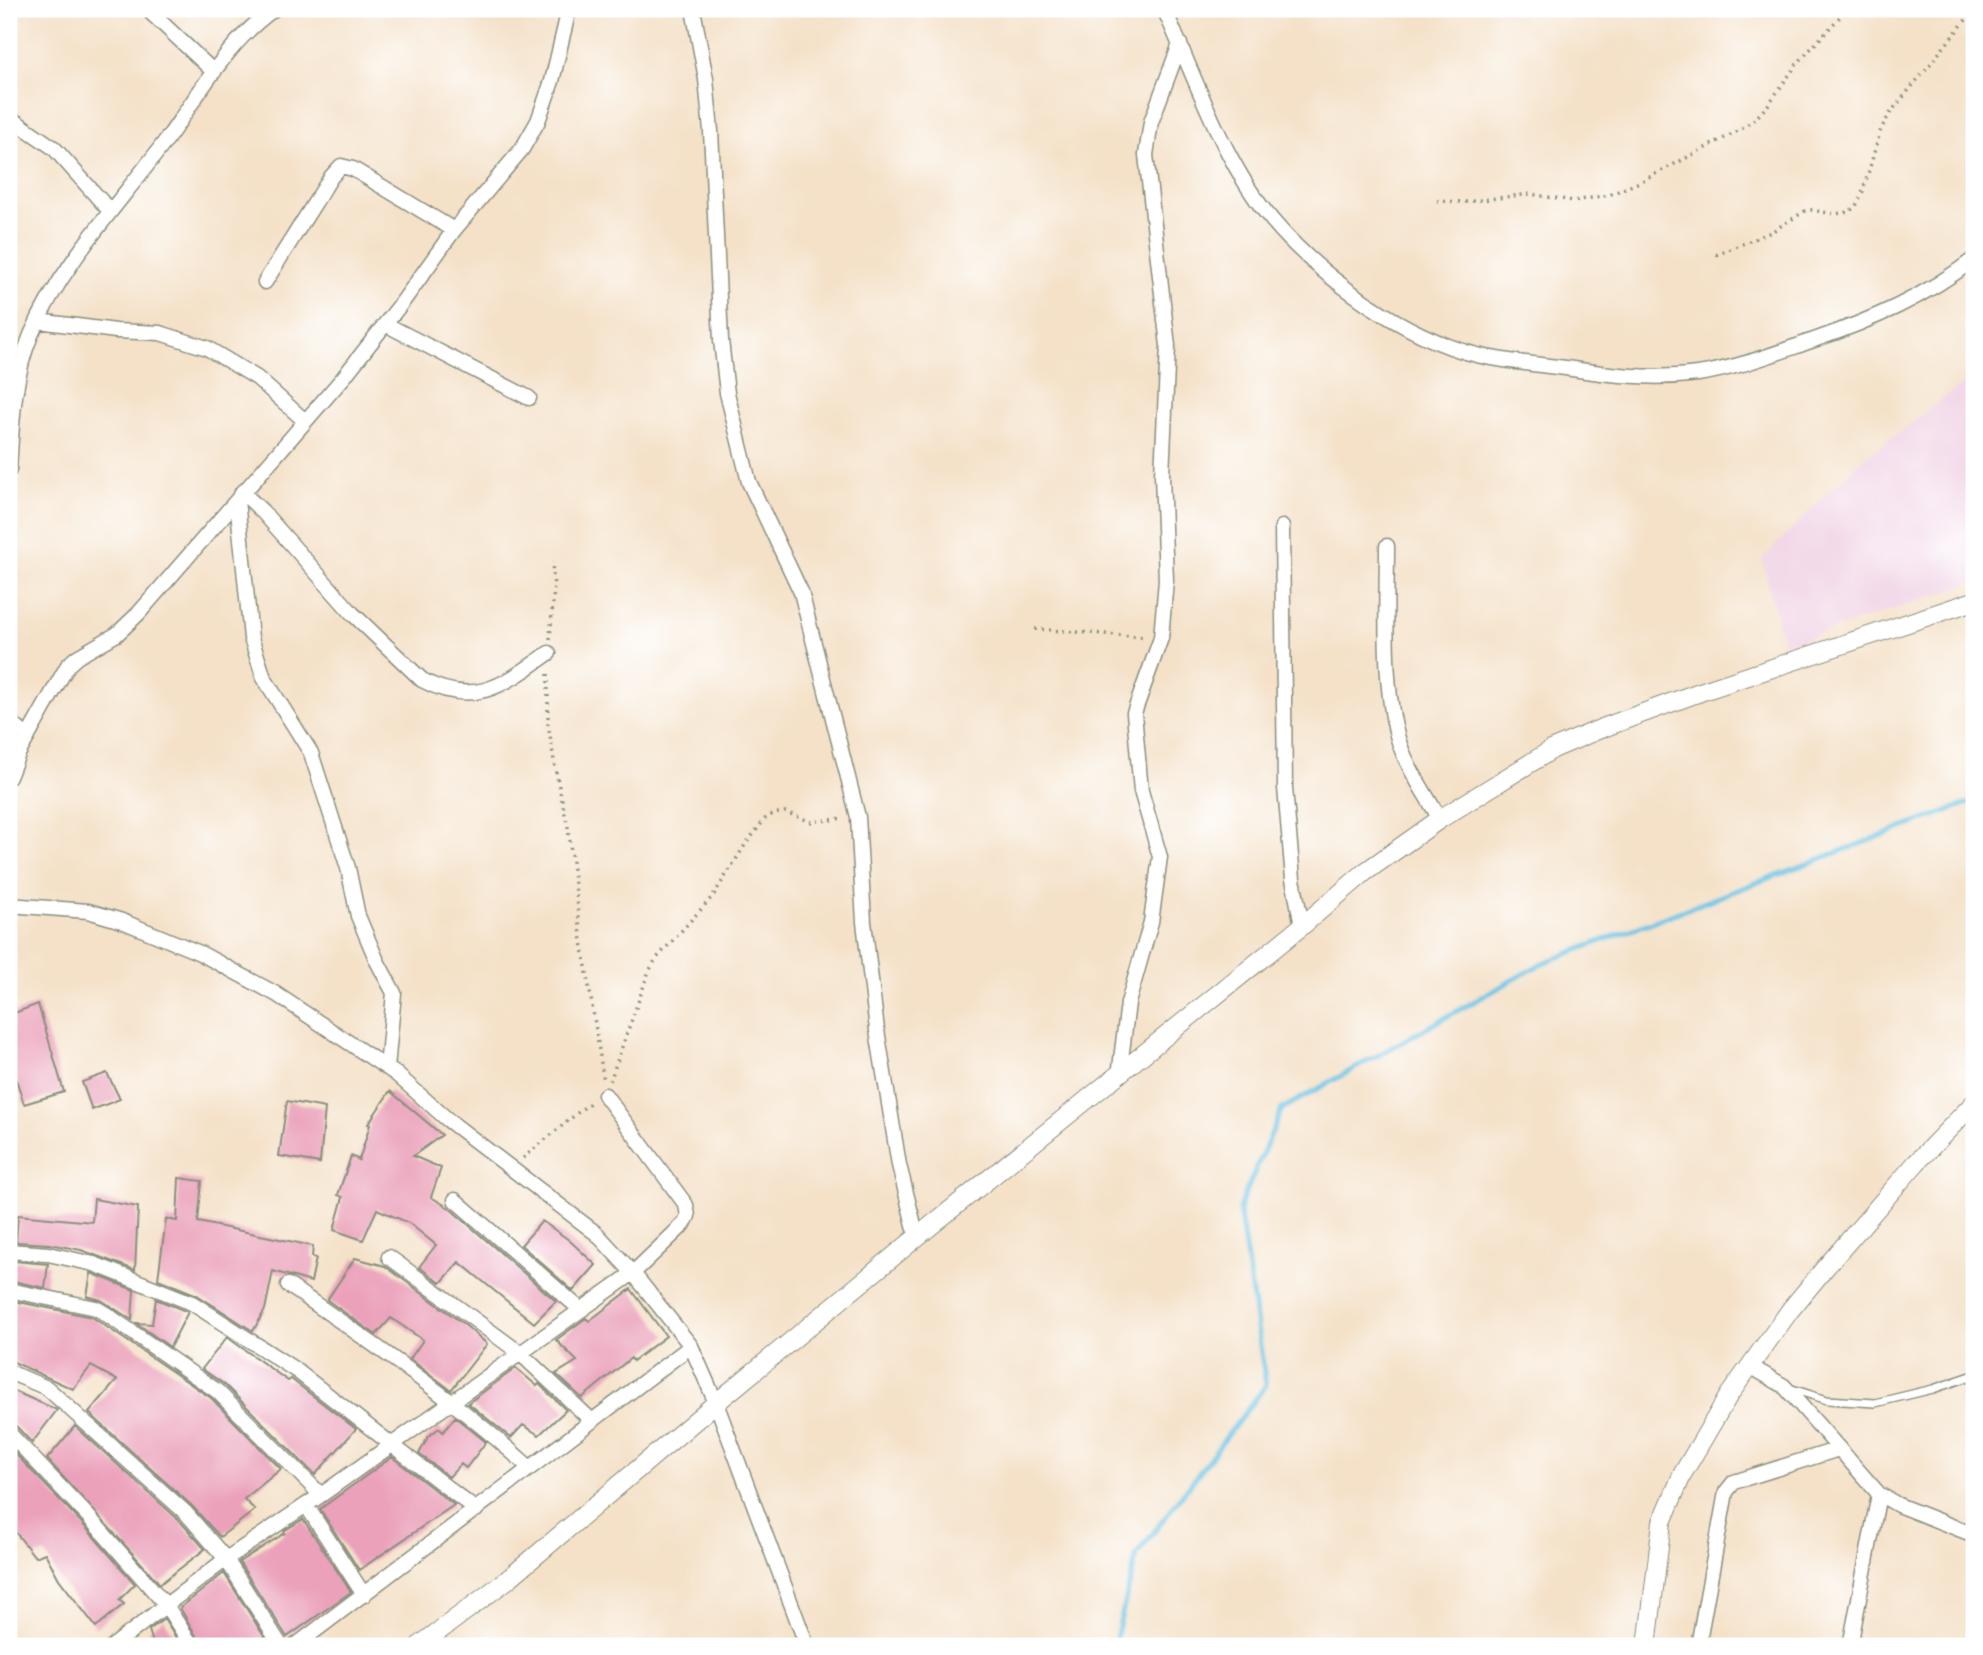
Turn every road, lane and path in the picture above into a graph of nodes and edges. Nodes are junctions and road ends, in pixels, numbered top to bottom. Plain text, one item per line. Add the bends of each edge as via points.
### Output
1 (147, 9) edge
2 (274, 9) edge
3 (569, 9) edge
4 (693, 9) edge
5 (1164, 9) edge
6 (1846, 9) edge
7 (1974, 10) edge
8 (1180, 44) junction
9 (214, 72) junction
10 (9, 117) edge
11 (1437, 201) dead end
12 (110, 211) junction
13 (454, 230) junction
14 (1716, 255) dead end
15 (1974, 260) edge
16 (265, 282) dead end
17 (38, 321) junction
18 (385, 324) junction
19 (529, 398) dead end
20 (305, 421) junction
21 (9, 470) edge
22 (239, 496) junction
23 (1282, 527) dead end
24 (1387, 546) dead end
25 (552, 562) dead end
26 (1974, 601) edge
27 (1035, 629) dead end
28 (1161, 638) junction
29 (549, 653) junction
30 (9, 721) edge
31 (28, 737) junction
32 (9, 777) edge
33 (858, 817) junction
34 (1440, 819) junction
35 (9, 905) edge
36 (1303, 926) junction
37 (387, 1068) junction
38 (1119, 1076) junction
39 (606, 1094) junction
40 (1974, 1103) edge
41 (511, 1170) junction
42 (456, 1200) dead end
43 (917, 1237) junction
44 (9, 1251) edge
45 (389, 1257) dead end
46 (633, 1273) junction
47 (288, 1285) dead end
48 (9, 1290) edge
49 (581, 1310) junction
50 (691, 1346) junction
51 (520, 1353) junction
52 (1750, 1366) junction
53 (9, 1372) edge
54 (1974, 1375) edge
55 (1784, 1386) junction
56 (451, 1403) junction
57 (716, 1403) junction
58 (592, 1422) junction
59 (9, 1433) edge
60 (391, 1445) junction
61 (1839, 1449) junction
62 (530, 1468) junction
63 (1879, 1494) junction
64 (321, 1495) junction
65 (306, 1505) junction
66 (475, 1510) junction
67 (1974, 1535) edge
68 (226, 1559) junction
69 (364, 1595) junction
70 (166, 1605) junction
71 (113, 1646) edge
72 (192, 1646) edge
73 (281, 1646) edge
74 (295, 1646) edge
75 (419, 1646) edge
76 (807, 1646) edge
77 (1647, 1646) edge
78 (1698, 1646) edge
79 (1850, 1646) edge

1 - 9 street
2 - 9 street via 238,38
3 - 13 street via 538,121 522,149
4 - 33 street via 710,118 727,393 749,482 801,592
5 - 8 street
6 - 11 path via 1756,118 1642,181 1609,195 1574,201 1530,194
7 - 14 path via 1891,112 1856,206 1844,214 1805,211 1771,232
8 - 15 street via 1241,177 1292,242 1383,314 1432,340 1477,355 1645,377 1724,369 1867,322 1927,292
8 - 28 street via 1151,122 1146,155 1168,346 1162,475 1166,580
9 - 12 street
10 - 12 street via 54,148
12 - 17 street
13 - 16 street via 341,166
13 - 18 street
17 - 20 street via 159,333 206,348 257,378
17 - 21 street via 14,393
18 - 19 street
18 - 20 street
20 - 22 street
22 - 29 street via 262,511 352,613 422,681 459,692 495,689
22 - 31 street via 138,614 117,634 68,665
22 - 37 street via 256,658 280,707 311,753 348,868 358,916 394,993
23 - 36 street via 1286,788 1293,879
24 - 34 street via 1388,656 1395,726 1417,782
25 - 29 path
26 - 34 street via 1600,729 1553,749
27 - 28 path
28 - 38 street via 1134,713 1141,791 1160,857 1151,922 1129,1003
29 - 39 path via 548,723 568,827
30 - 31 street
31 - 32 street
33 - 39 path via 812,822 785,812 773,814 758,827 713,896 649,971
33 - 43 street via 877,1030 899,1165
34 - 36 street via 1365,872
35 - 37 street via 88,911 152,932 276,994
36 - 38 street
37 - 41 street
38 - 43 street
39 - 41 path via 587,1103
39 - 46 street via 686,1205 688,1216
40 - 52 street via 1825,1268
41 - 46 street via 597,1234
42 - 49 street
43 - 57 street
44 - 60 street via 94,1264 192,1303 297,1371
45 - 51 street
46 - 49 street
46 - 50 street
47 - 56 street
48 - 64 street via 107,1314 217,1391
49 - 51 street
50 - 57 street
50 - 58 street
51 - 56 street
51 - 58 street
52 - 55 street
52 - 77 street via 1683,1473 1662,1522
53 - 68 street via 47,1388 157,1485
54 - 55 lane via 1875,1404 1827,1400
55 - 61 street
56 - 60 street
56 - 62 street
57 - 75 street via 507,1580
57 - 76 street
58 - 62 street
59 - 70 street
60 - 64 street
60 - 66 street
61 - 63 street
61 - 78 street via 1734,1482 1726,1492
62 - 66 street
63 - 67 street
63 - 79 street
64 - 65 street
65 - 68 street
65 - 69 street
66 - 69 street
68 - 70 street
68 - 73 street
69 - 74 street
70 - 71 street
70 - 72 street

